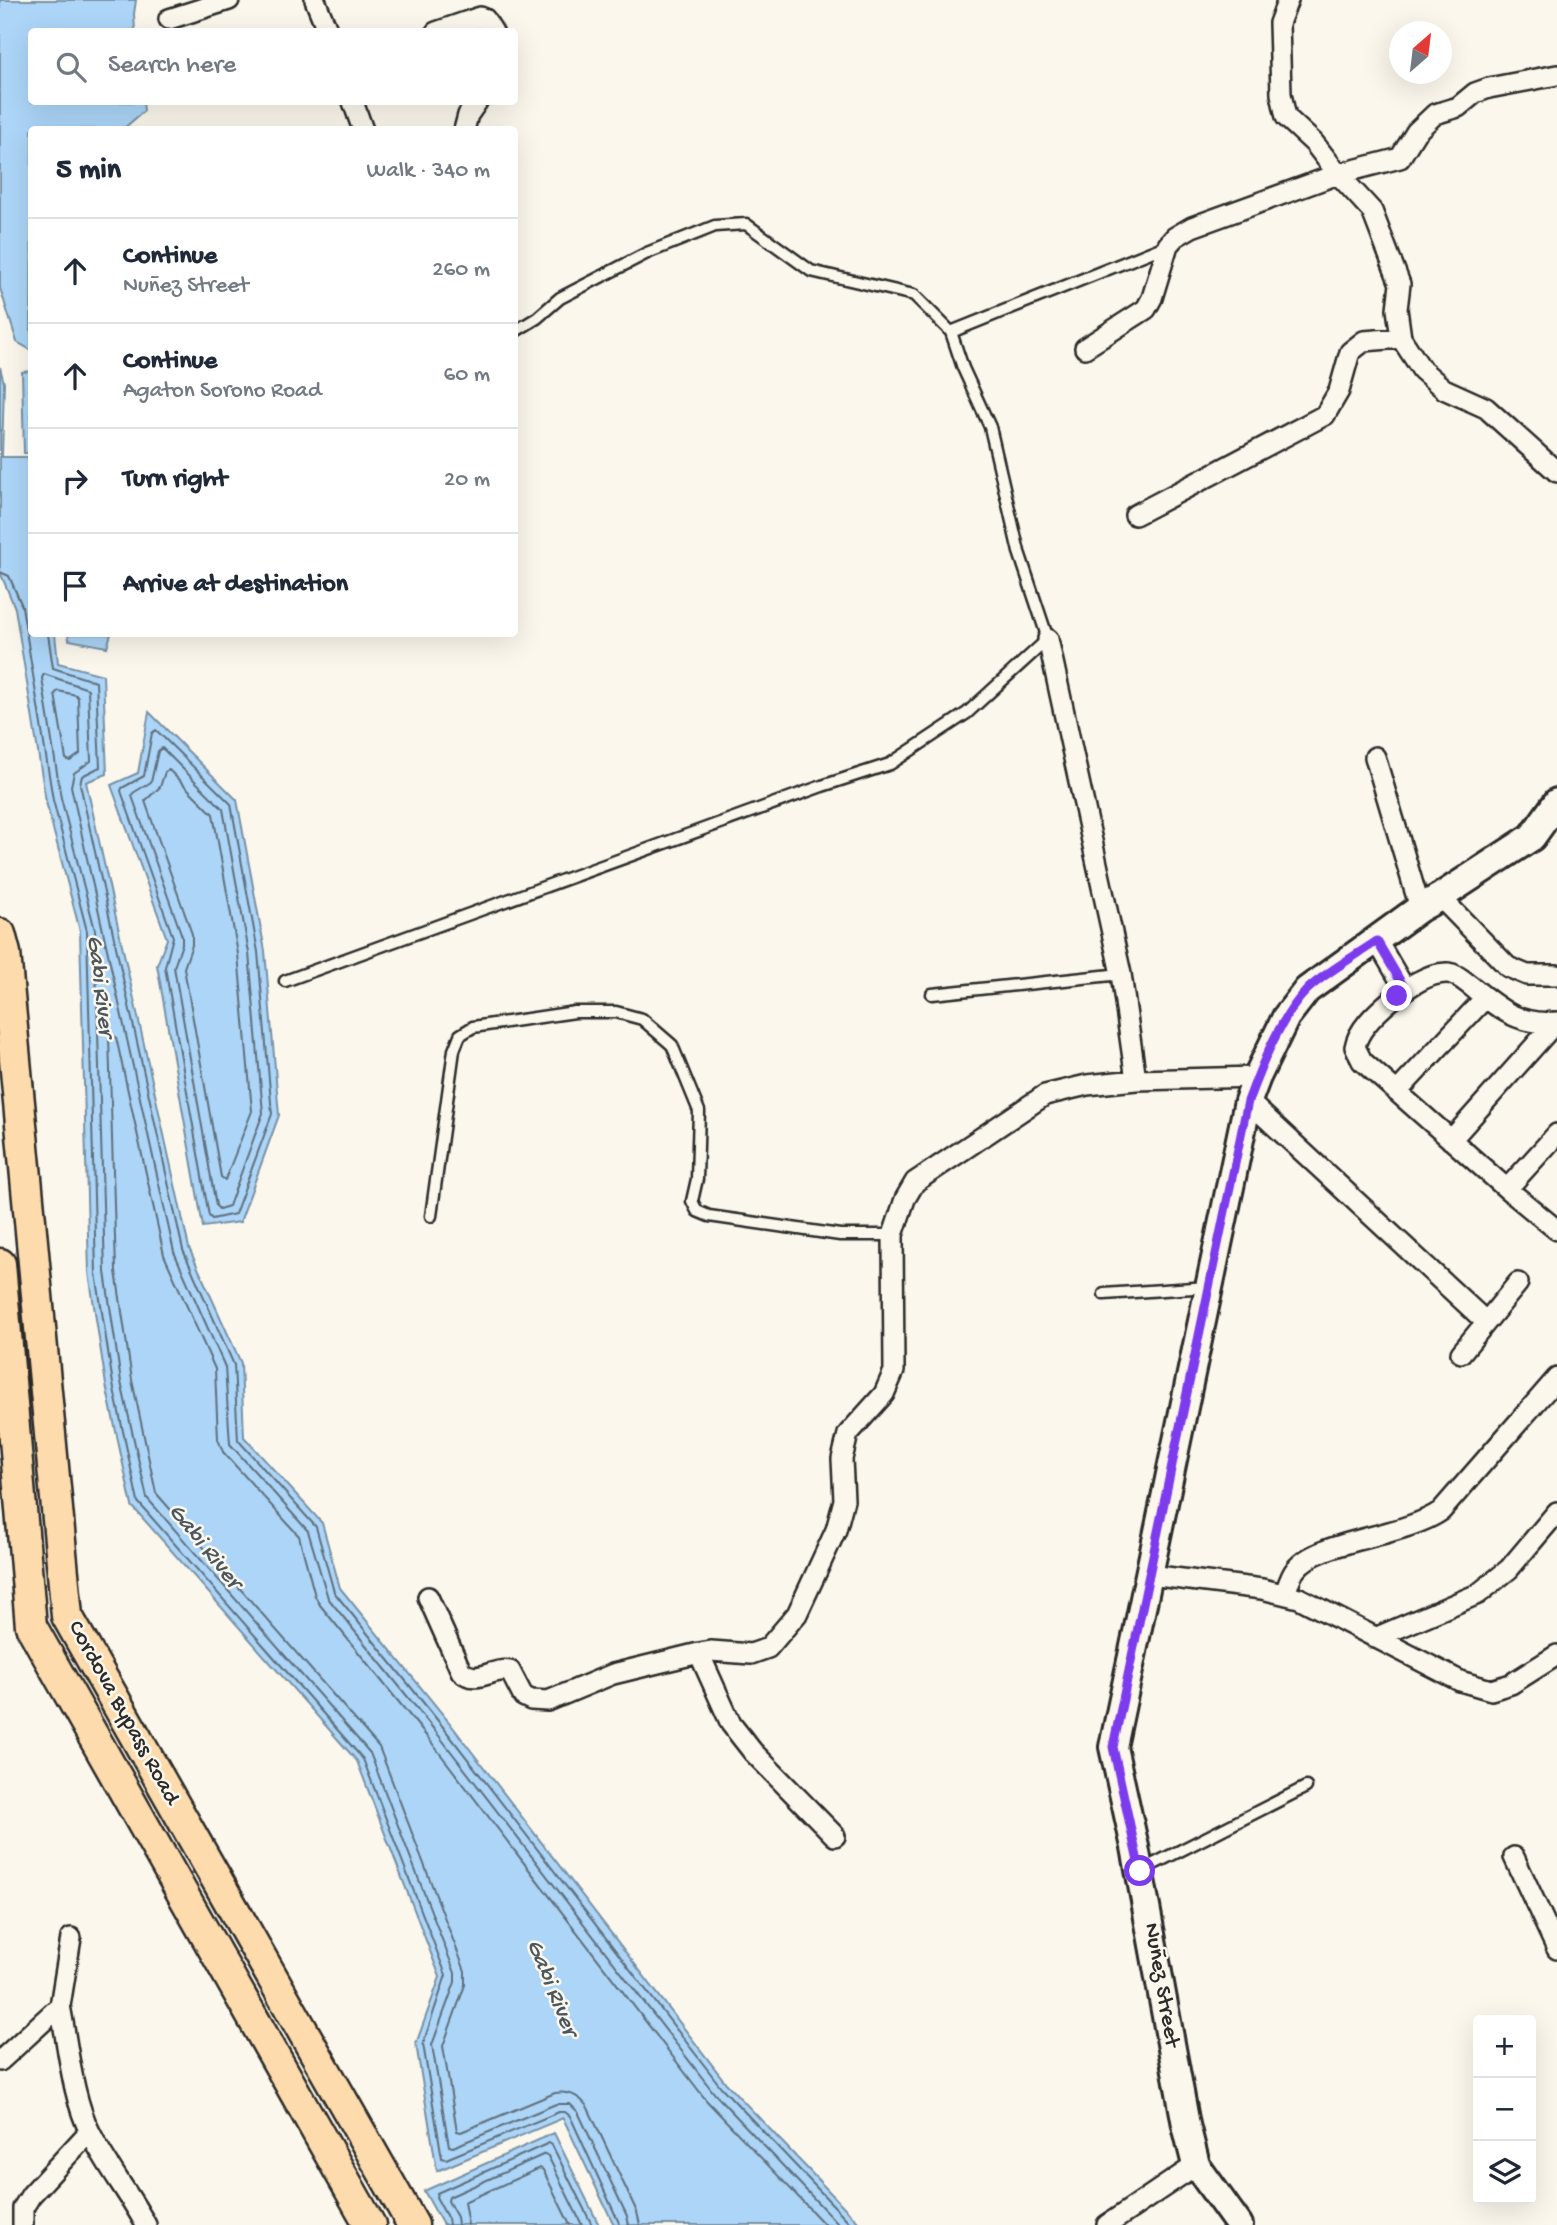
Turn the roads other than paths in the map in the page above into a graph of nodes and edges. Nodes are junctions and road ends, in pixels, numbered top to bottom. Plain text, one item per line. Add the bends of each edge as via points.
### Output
1 (229, 0) edge
2 (315, 0) edge
3 (1288, 0) edge
4 (169, 19) dead end
5 (326, 28) edge
6 (448, 28) edge
7 (491, 28) edge
8 (1557, 75) edge
9 (354, 105) edge
10 (475, 105) edge
11 (362, 126) edge
12 (465, 126) edge
13 (1338, 174) junction
14 (1168, 245) junction
15 (518, 330) edge
16 (951, 332) junction
17 (1401, 338) junction
18 (1085, 348) dead end
19 (1557, 471) edge
20 (1135, 515) dead end
21 (1048, 639) junction
22 (1375, 757) dead end
23 (1557, 802) edge
24 (1430, 903) junction
25 (0, 934) edge
26 (1377, 941) junction
27 (1121, 974) junction
28 (1557, 975) edge
29 (285, 981) dead end
30 (1405, 989) junction
31 (932, 994) dead end
32 (1485, 998) junction
33 (1557, 1022) edge
34 (1136, 1080) junction
35 (1253, 1089) junction
36 (1397, 1092) junction
37 (1557, 1134) edge
38 (1451, 1140) junction
39 (1507, 1189) junction
40 (431, 1216) dead end
41 (1557, 1230) edge
42 (893, 1235) junction
43 (0, 1264) edge
44 (1518, 1283) dead end
45 (1208, 1287) junction
46 (1104, 1294) dead end
47 (1486, 1322) junction
48 (1461, 1353) dead end
49 (1557, 1378) edge
50 (1557, 1511) edge
51 (1150, 1575) junction
52 (1285, 1594) junction
53 (428, 1597) dead end
54 (1375, 1638) junction
55 (699, 1653) junction
56 (1557, 1654) edge
57 (1306, 1787) dead end
58 (835, 1836) dead end
59 (1514, 1857) dead end
60 (1140, 1871) junction
61 (71, 1938) dead end
62 (1557, 1949) edge
63 (60, 2006) junction
64 (0, 2061) edge
65 (89, 2132) junction
66 (1196, 2165) junction
67 (23, 2225) edge
68 (146, 2225) edge
69 (370, 2225) edge
70 (413, 2225) edge
71 (1107, 2225) edge
72 (1239, 2225) edge

1 - 4 street
2 - 5 street
3 - 13 street via 1279,23 1280,94 1286,117
6 - 7 street via 480,17
8 - 13 street via 1475,93 1458,107 1435,114 1399,158
9 - 11 street
10 - 12 street
13 - 14 street via 1192,227
13 - 17 street via 1372,211 1400,284 1396,309
14 - 16 lane
14 - 18 street via 1146,309
15 - 16 lane via 560,298 647,253 715,226 746,224 811,271 914,295
16 - 21 lane via 990,427 1019,552
17 - 19 street via 1422,370 1444,389 1486,408
17 - 20 street via 1364,341 1350,352 1339,391 1325,415
21 - 27 street
21 - 29 lane via 967,713 890,764
22 - 24 street
23 - 24 street, Nuñez Street via 1532,837
24 - 26 street, Nuñez Street
24 - 28 street via 1508,967 1527,975
25 - 70 main road, Cordova Bypass Road via 67,1616
26 - 30 street
26 - 35 street, Nuñez Street via 1307,990 1286,1017
27 - 31 lane
27 - 34 street
30 - 32 street via 1447,973
30 - 36 street via 1364,1028 1355,1047 1362,1061
32 - 33 street via 1522,1020
32 - 36 street
33 - 38 street
34 - 35 street
34 - 42 street via 1045,1095 915,1182
35 - 45 street, Nuñez Street
35 - 47 street
36 - 38 street
37 - 39 street
38 - 39 street
39 - 41 street
40 - 42 lane via 460,1035 473,1027 498,1023 575,1012 616,1012 642,1020 672,1045 699,1111 692,1201 697,1211 840,1235
42 - 55 street via 894,1371 884,1394 848,1434 842,1460 844,1500 836,1530 797,1614 768,1648 751,1654
43 - 69 main road, Cordova Bypass Road via 31,1626
44 - 47 street
45 - 46 lane
45 - 51 street, Nuñez Street
47 - 48 street
49 - 52 street via 1441,1511 1422,1523 1311,1556 1294,1570
50 - 54 street via 1509,1569 1478,1594
51 - 52 street
51 - 60 street, Nuñez Street via 1113,1747
52 - 54 street
53 - 55 street via 467,1677 505,1669 523,1696 531,1700 548,1701 613,1674
54 - 56 street via 1460,1681 1491,1690 1511,1684
55 - 58 street via 731,1724
57 - 60 lane
59 - 62 street
60 - 66 street, Nuñez Street
61 - 63 street
63 - 64 street
63 - 65 street
65 - 67 street via 31,2195 23,2208
65 - 68 street
66 - 71 street
66 - 72 street, Nuñez Street

